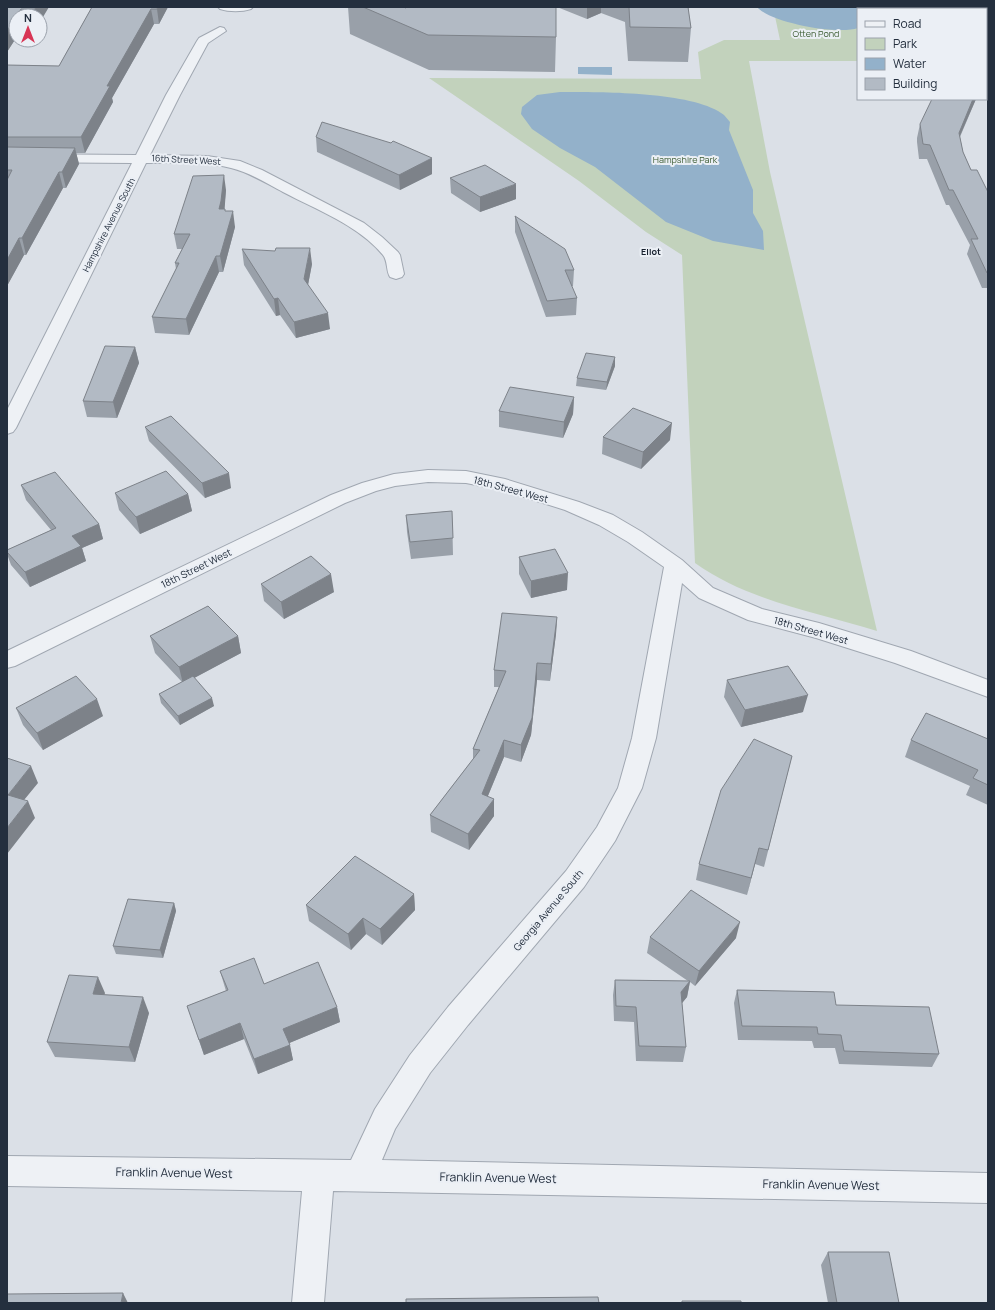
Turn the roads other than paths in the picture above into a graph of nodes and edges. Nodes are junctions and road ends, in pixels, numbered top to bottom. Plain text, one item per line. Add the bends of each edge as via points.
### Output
1 (224, 7) edge
2 (247, 7) edge
3 (220, 31) dead end
4 (7, 158) edge
5 (143, 158) junction
6 (396, 274) dead end
7 (7, 428) edge
8 (675, 565) junction
9 (7, 660) edge
10 (988, 689) edge
11 (7, 1171) edge
12 (360, 1175) junction
13 (319, 1176) junction
14 (988, 1188) edge
15 (308, 1303) edge

1 - 2 street
3 - 5 street, Hampshire Avenue South via 203,41 173,95
4 - 5 street, 16th Street West
5 - 6 street, 16th Street West via 207,160 235,164 257,173 359,226 392,255
5 - 7 street, Hampshire Avenue South
8 - 9 street, 18th Street West via 636,537 606,520 572,506 505,485 466,477 428,476 394,480 338,499
8 - 10 street, 18th Street West via 706,592 756,615 903,657
8 - 12 street, Georgia Avenue South via 644,738 630,788 606,834 575,879 420,1064 385,1120
11 - 13 street, Franklin Avenue West
12 - 13 street, Franklin Avenue West
12 - 14 street, Franklin Avenue West
13 - 15 street

